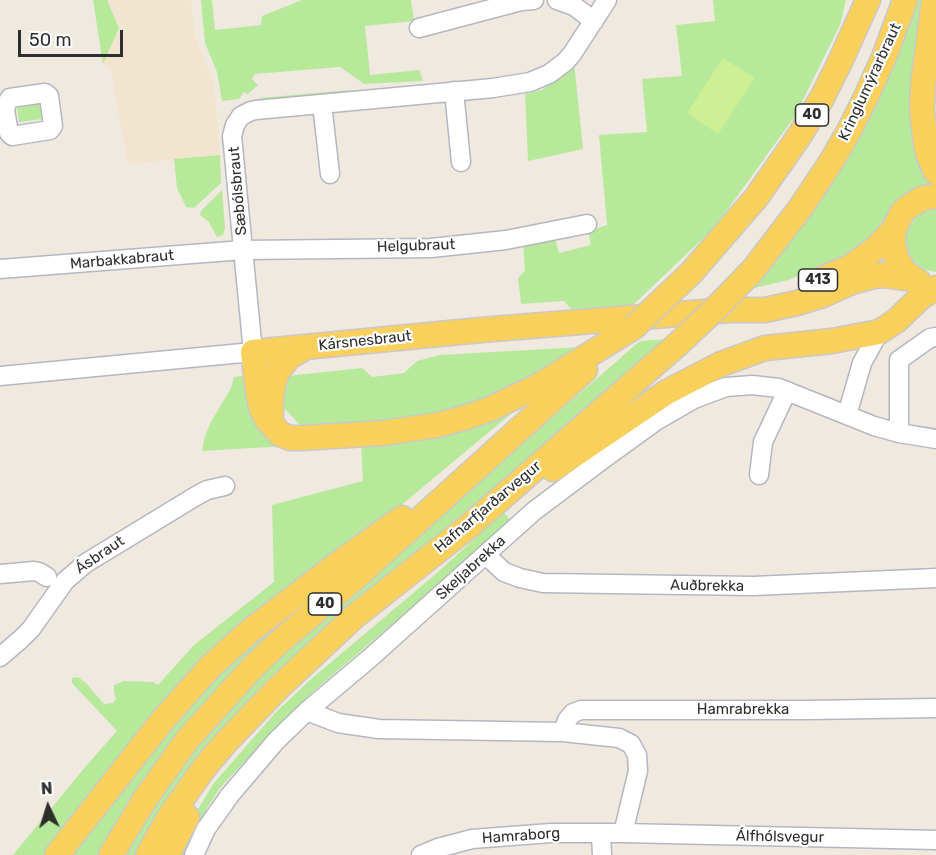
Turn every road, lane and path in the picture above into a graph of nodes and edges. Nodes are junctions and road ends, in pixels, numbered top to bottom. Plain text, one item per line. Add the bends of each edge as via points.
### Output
1 (534, 0) edge
2 (557, 0) edge
3 (607, 0) edge
4 (867, 0) edge
5 (905, 0) edge
6 (934, 0) edge
7 (594, 21) junction
8 (419, 28) dead end
9 (454, 91) junction
10 (322, 104) junction
11 (461, 162) dead end
12 (831, 162) joint
13 (936, 172) edge
14 (330, 174) dead end
15 (936, 196) edge
16 (587, 224) dead end
17 (894, 229) junction
18 (243, 250) junction
19 (0, 269) edge
20 (912, 279) junction
21 (936, 287) edge
22 (729, 310) junction
23 (879, 332) junction
24 (936, 338) edge
25 (832, 341) junction
26 (612, 343) junction
27 (306, 347) junction
28 (253, 352) junction
29 (861, 369) junction
30 (0, 376) edge
31 (787, 391) junction
32 (847, 416) junction
33 (275, 430) junction
34 (899, 433) junction
35 (936, 440) edge
36 (497, 450) junction
37 (759, 475) dead end
38 (225, 486) dead end
39 (468, 526) junction
40 (486, 555) junction
41 (0, 574) edge
42 (47, 577) dead end
43 (936, 578) edge
44 (320, 648) junction
45 (0, 657) edge
46 (936, 708) edge
47 (307, 711) junction
48 (563, 732) junction
49 (601, 832) junction
50 (204, 833) junction
51 (623, 833) junction
52 (936, 840) edge
53 (57, 855) edge
54 (111, 855) edge
55 (148, 855) edge
56 (168, 855) edge
57 (194, 855) edge
58 (203, 855) edge
59 (421, 855) edge
60 (602, 855) edge

1 - 8 street
2 - 7 street via 574,6
3 - 7 street, Sæbólsbraut
4 - 26 main road, 40, bridge via 822,98 756,198 691,273
5 - 12 main road, Kringlumýrarbraut / 40 via 865,99
6 - 13 main road via 922,110 927,146
7 - 9 street, Sæbólsbraut via 572,54 549,74 530,82
9 - 10 street, Sæbólsbraut
9 - 11 street
10 - 14 street
10 - 18 street, Sæbólsbraut via 251,111 235,125 232,136
12 - 39 main road, Hafnarfjarðarvegur / 40, bridge via 753,270 712,312
15 - 17 main road, 413 via 908,207
16 - 18 street, Helgubraut via 506,240 431,248
17 - 20 main road via 897,260
17 - 22 main road, 413 via 850,267
18 - 19 street, Marbakkabraut
18 - 28 street, Sæbólsbraut
20 - 21 main road, 413
20 - 22 main road, 413 via 874,276 797,303 765,310
21 - 23 main road
22 - 27 main road, Kársnesbraut / 413
23 - 25 main road
23 - 29 street
24 - 34 street via 930,338 899,360
25 - 29 street via 855,354
25 - 39 main road via 765,348 712,369 667,392
26 - 33 main road via 490,409 438,425 302,438 290,438
26 - 36 main road, 40
27 - 28 main road, Kársnesbraut
27 - 33 main road via 289,357 278,371 271,400
28 - 30 street, Kársnesbraut
28 - 33 main road via 261,406
29 - 32 street
31 - 32 street, Skeljabrekka
31 - 37 street via 763,442
31 - 40 street, Skeljabrekka via 752,385 726,387 694,399 656,421 534,511
32 - 34 street, Skeljabrekka
34 - 35 street, Skeljabrekka
36 - 53 main road via 329,570 233,645 162,721
36 - 54 main road, 40 via 278,643 231,690 165,769
38 - 45 street, Ásbraut via 196,496 86,563 65,581 31,629
39 - 44 main road, Hafnarfjarðarvegur / 40
40 - 43 street, Auðbrekka via 504,572 543,583 753,586
40 - 47 street, Skeljabrekka
41 - 42 street via 34,571
44 - 55 main road, Hafnarfjarðarvegur / 40 via 204,768
44 - 56 main road via 250,728 198,797
46 - 48 street, Hamrabrekka via 581,710 567,720
47 - 48 street via 338,723 379,729
47 - 50 street, Skeljabrekka via 237,786
48 - 51 street via 619,738 631,744 637,755 638,771
49 - 51 street, Hamraborg
49 - 59 street, Hamraborg via 472,839
49 - 60 street
50 - 57 street, Skeljabrekka
50 - 58 street, Skeljabrekka
51 - 52 street, Álfhólsvegur

